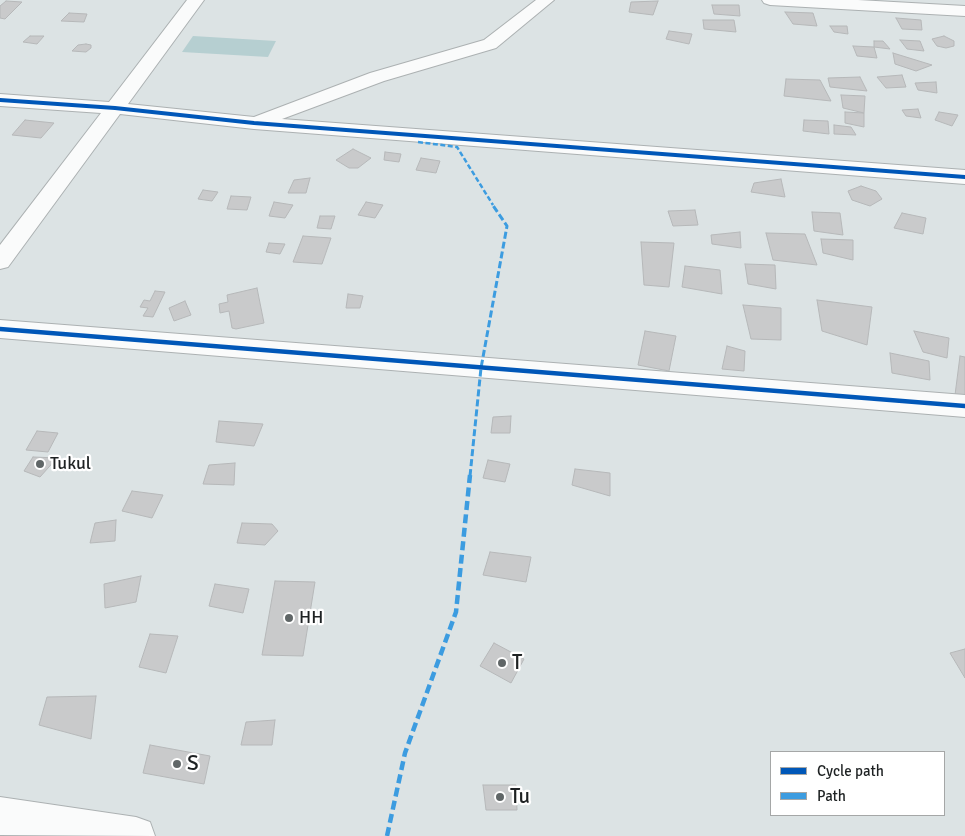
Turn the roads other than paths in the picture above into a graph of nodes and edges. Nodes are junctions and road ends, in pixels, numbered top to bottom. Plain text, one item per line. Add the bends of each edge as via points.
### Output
1 (196, 0) edge
2 (546, 0) edge
3 (770, 0) edge
4 (832, 2) edge
5 (965, 11) edge
6 (0, 100) edge
7 (115, 108) junction
8 (254, 123) junction
9 (965, 177) edge
10 (0, 261) edge
11 (0, 329) edge
12 (965, 406) edge
13 (0, 816) edge
14 (136, 836) edge

1 - 7 street
2 - 8 street via 490,44 377,77
3 - 4 street
4 - 5 street
6 - 7 street
7 - 8 street
7 - 10 street
8 - 9 street
11 - 12 street
13 - 14 street

